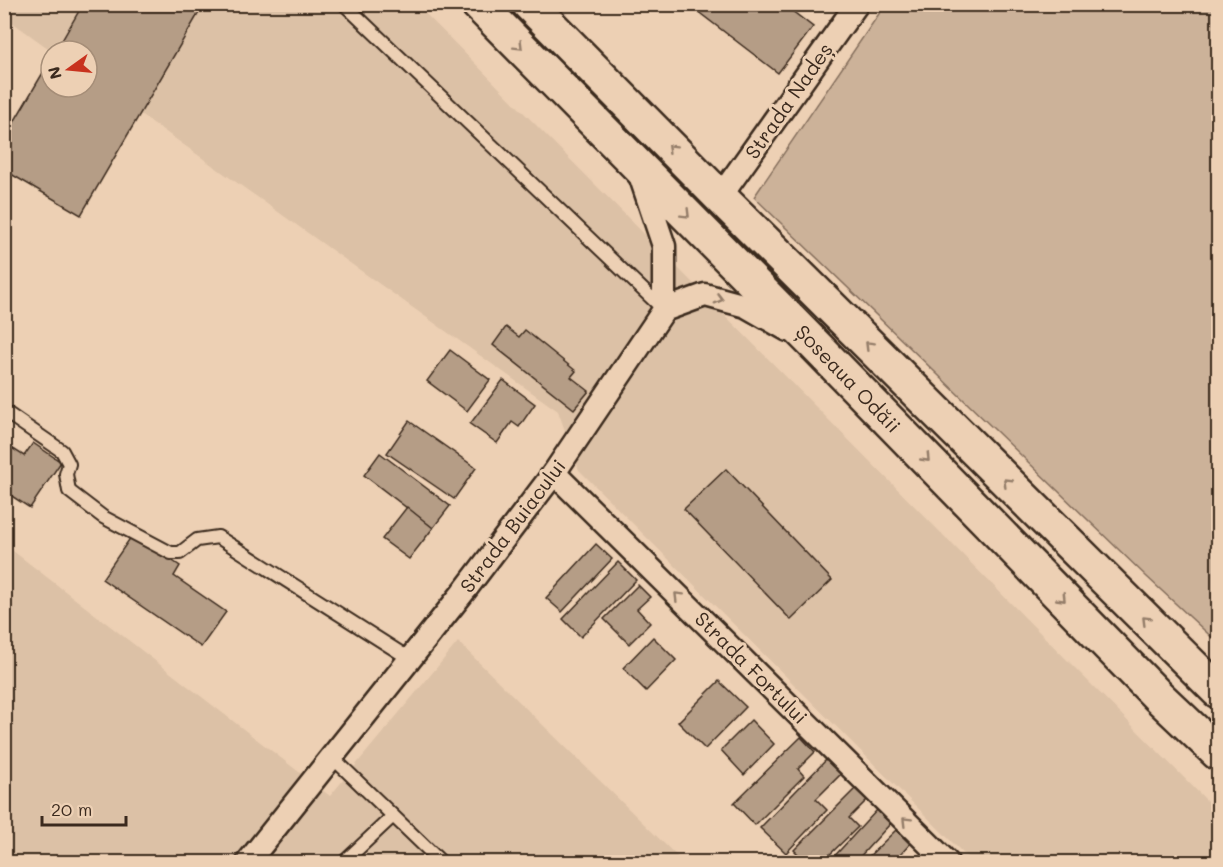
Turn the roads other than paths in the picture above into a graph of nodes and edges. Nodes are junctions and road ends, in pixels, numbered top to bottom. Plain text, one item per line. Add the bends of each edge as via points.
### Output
1 (344, 4) edge
2 (478, 4) edge
3 (529, 4) edge
4 (857, 4) edge
5 (636, 164) junction
6 (720, 197) junction
7 (664, 310) junction
8 (815, 345) junction
9 (4, 411) edge
10 (554, 473) junction
11 (410, 659) junction
12 (1187, 661) junction
13 (1218, 684) edge
14 (1218, 691) edge
15 (1158, 696) junction
16 (1218, 753) edge
17 (332, 757) junction
18 (1218, 766) edge
19 (393, 816) junction
20 (248, 862) edge
21 (344, 862) edge
22 (441, 862) edge
23 (948, 862) edge

1 - 7 lane
2 -> 5 main road, Șoseaua Odăii
6 -> 3 main road, Șoseaua Odăii
4 - 6 street, Strada Nadeș
5 - 7 street via 664,246
5 -> 8 main road, Șoseaua Odăii
12 -> 6 main road, Șoseaua Odăii
7 -> 8 street via 705,295 746,306
7 - 10 street, Strada Buiacului
8 -> 15 main road, Șoseaua Odăii
9 - 11 lane via 62,451 69,464 69,491 103,517 171,554 180,553 197,540 218,537
10 - 11 street, Strada Buiacului
23 -> 10 street, Strada Fortului
11 - 17 street, Strada Buiacului
12 - 13 main road
12 - 14 main road, Șoseaua Odăii
15 - 16 main road, Șoseaua Odăii
15 - 18 main road
17 - 19 lane
17 - 20 street, Strada Buiacului
19 - 21 lane
19 - 22 lane

